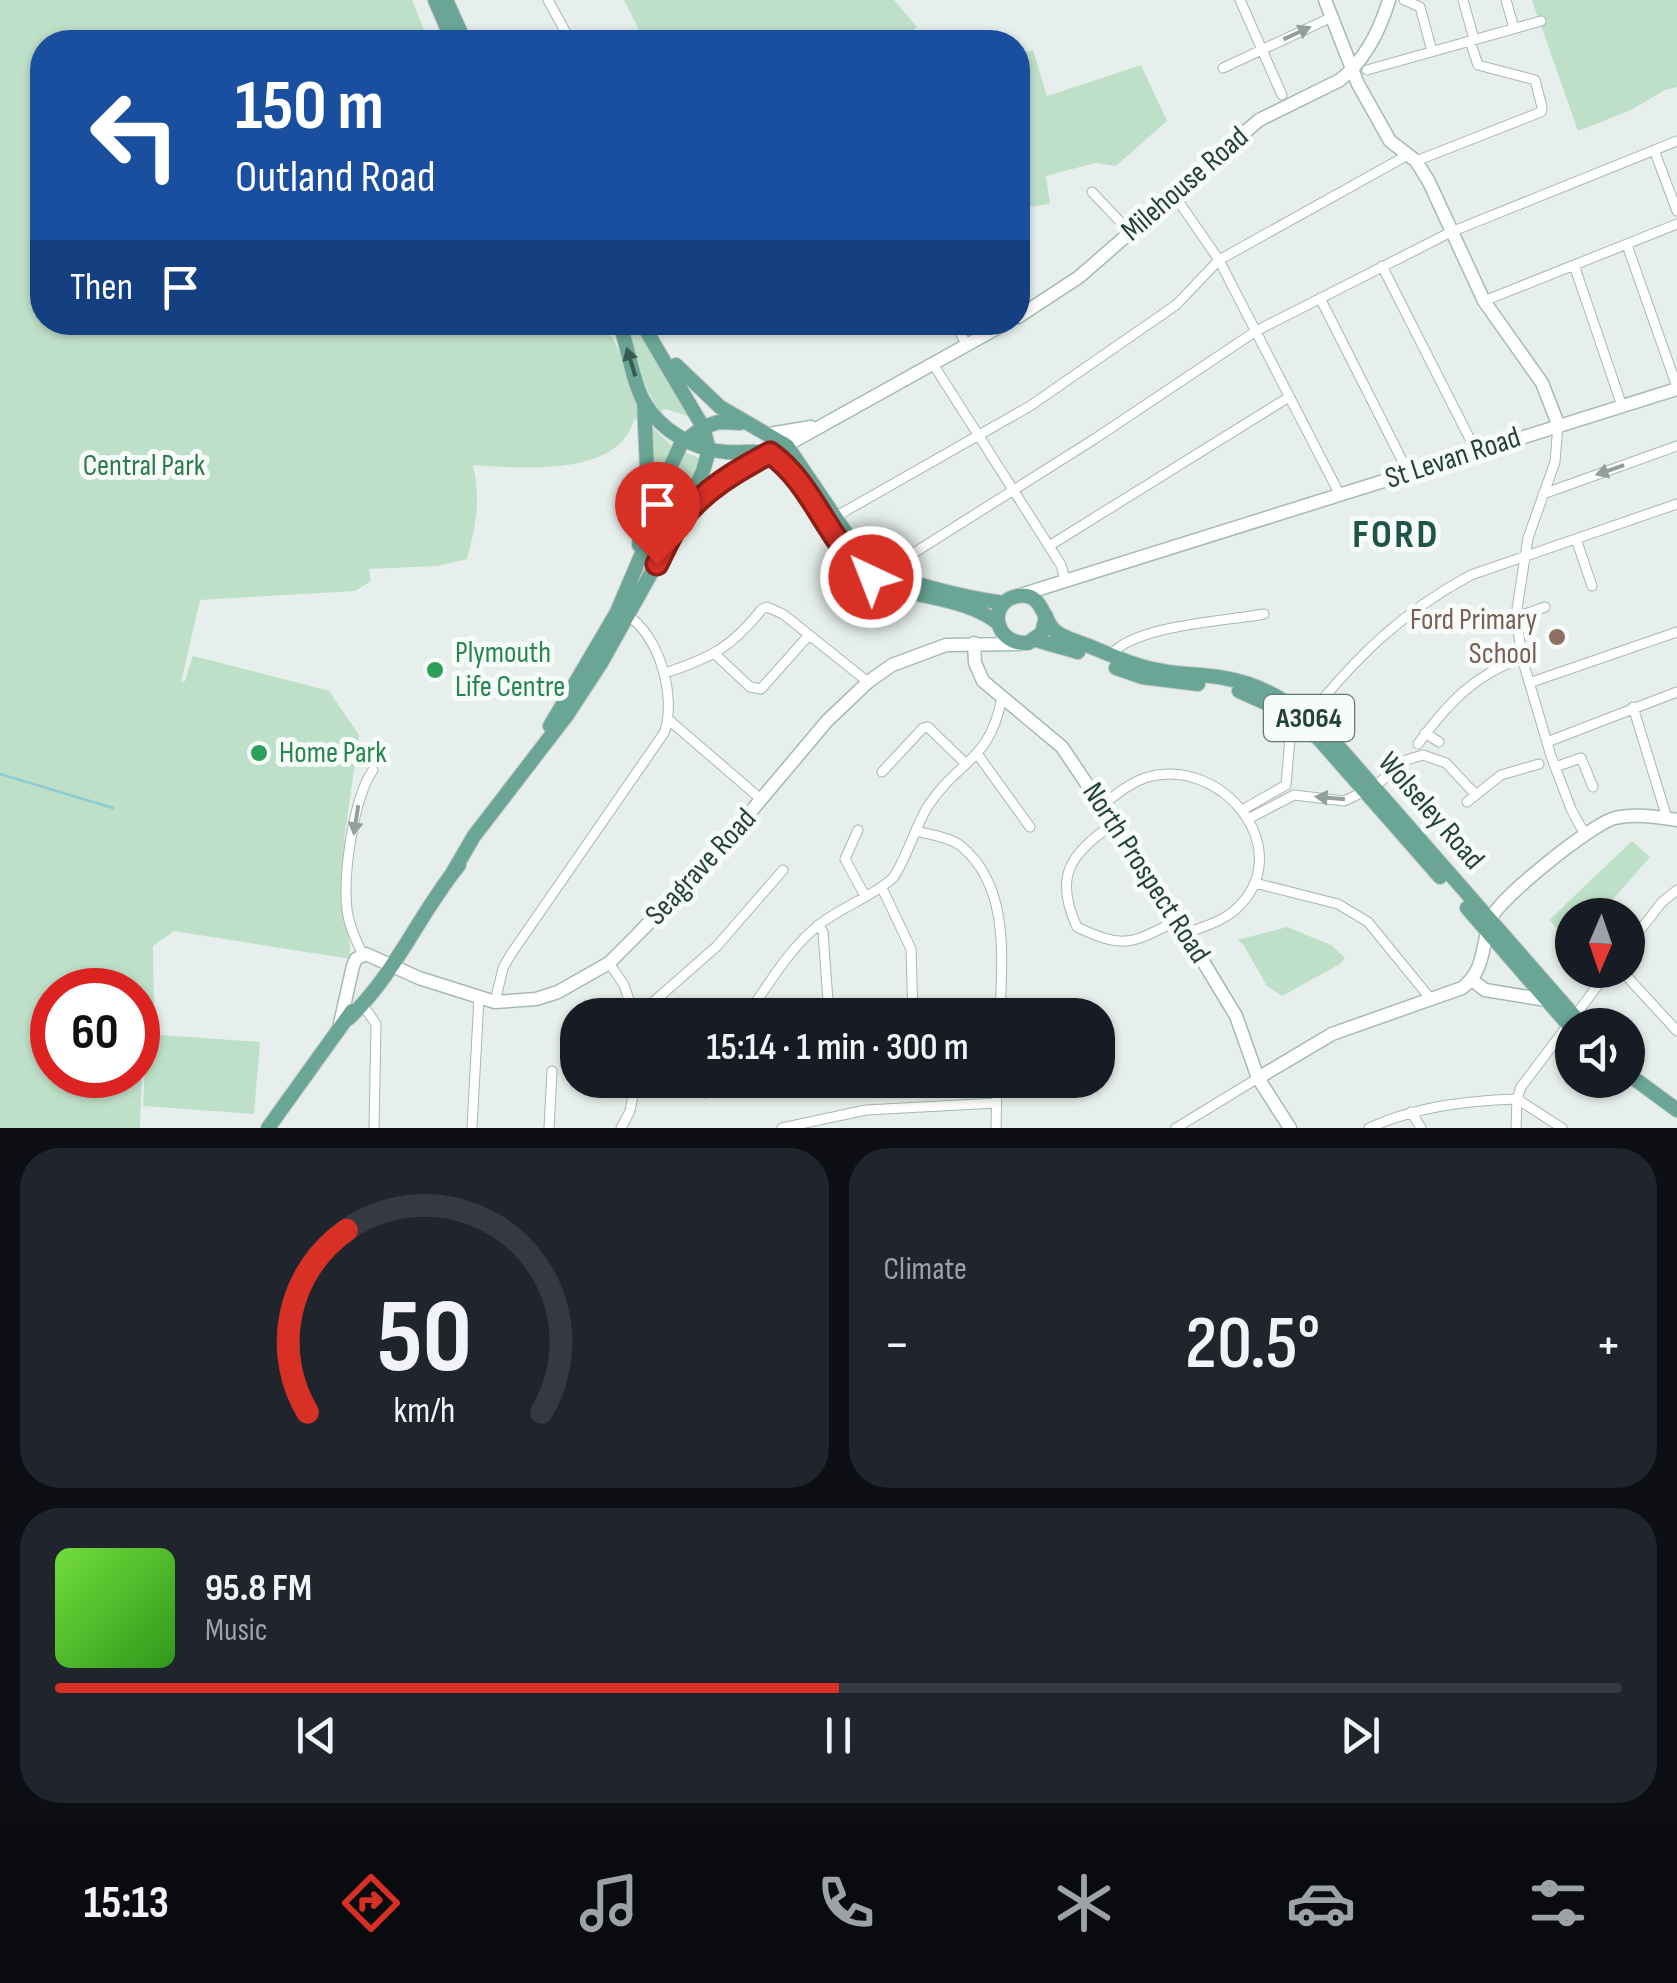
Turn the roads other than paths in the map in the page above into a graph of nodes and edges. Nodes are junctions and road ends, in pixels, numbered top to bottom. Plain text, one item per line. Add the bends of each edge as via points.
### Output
1 (435, 0) edge
2 (446, 0) edge
3 (548, 0) edge
4 (1240, 0) edge
5 (1325, 0) edge
6 (1389, 0) edge
7 (1404, 0) edge
8 (1463, 0) edge
9 (1506, 0) edge
10 (1332, 17) junction
11 (1541, 21) dead end
12 (1514, 28) junction
13 (449, 30) edge
14 (460, 30) edge
15 (564, 30) edge
16 (1472, 40) junction
17 (1262, 50) junction
18 (1432, 51) junction
19 (1223, 68) dead end
20 (1359, 68) junction
21 (1282, 95) dead end
22 (1677, 141) edge
23 (1654, 150) junction
24 (1411, 158) junction
25 (1092, 192) dead end
26 (1179, 202) dead end
27 (1677, 211) edge
28 (1677, 224) edge
29 (1130, 232) junction
30 (1451, 232) junction
31 (1627, 244) junction
32 (1218, 260) junction
33 (1382, 266) junction
34 (1574, 266) junction
35 (1320, 298) junction
36 (1484, 301) junction
37 (1030, 309) edge
38 (1256, 331) junction
39 (622, 335) edge
40 (650, 335) edge
41 (962, 335) edge
42 (986, 335) edge
43 (967, 346) junction
44 (658, 347) junction
45 (933, 364) junction
46 (1677, 388) edge
47 (1288, 397) junction
48 (644, 402) junction
49 (1622, 406) junction
50 (744, 423) junction
51 (824, 424) junction
52 (1558, 424) junction
53 (703, 427) junction
54 (769, 434) junction
55 (977, 436) junction
56 (684, 440) junction
57 (787, 446) junction
58 (1677, 446) edge
59 (709, 450) junction
60 (1476, 451) junction
61 (770, 453) junction
62 (1408, 472) junction
63 (1014, 491) junction
64 (1340, 494) junction
65 (1543, 494) junction
66 (1677, 504) edge
67 (836, 517) junction
68 (680, 521) junction
69 (1576, 539) junction
70 (1049, 546) junction
71 (1524, 557) junction
72 (636, 565) junction
73 (894, 576) junction
74 (1062, 581) junction
75 (1592, 586) dead end
76 (1011, 600) junction
77 (1545, 607) dead end
78 (1044, 612) junction
79 (1264, 614) dead end
80 (628, 616) junction
81 (1516, 617) junction
82 (999, 626) junction
83 (1677, 632) edge
84 (809, 635) junction
85 (1036, 640) junction
86 (974, 643) junction
87 (1019, 644) junction
88 (716, 655) junction
89 (1111, 655) junction
90 (1522, 658) junction
91 (665, 673) junction
92 (868, 682) junction
93 (1529, 683) junction
94 (1677, 692) edge
95 (1002, 697) junction
96 (1633, 708) junction
97 (669, 720) junction
98 (1304, 720) junction
99 (1426, 733) junction
100 (1439, 742) dead end
101 (1547, 742) junction
102 (1418, 744) dead end
103 (978, 755) junction
104 (532, 757) junction
105 (966, 764) junction
106 (1539, 764) dead end
107 (1555, 768) junction
108 (373, 770) dead end
109 (882, 772) dead end
110 (1286, 786) junction
111 (1592, 787) dead end
112 (1369, 790) junction
113 (1294, 795) junction
114 (762, 800) junction
115 (1102, 805) junction
116 (1246, 814) junction
117 (1672, 819) edge
118 (1114, 823) junction
119 (1030, 827) dead end
120 (916, 832) junction
121 (1584, 832) junction
122 (859, 835) dead end
123 (783, 870) dead end
124 (1255, 883) junction
125 (882, 888) junction
126 (1677, 890) edge
127 (866, 896) junction
128 (1178, 920) junction
129 (1645, 924) edge
130 (818, 925) junction
131 (1489, 925) junction
132 (1186, 934) junction
133 (363, 955) junction
134 (608, 963) junction
135 (389, 964) junction
136 (1472, 980) junction
137 (1638, 988) edge
138 (479, 997) junction
139 (628, 998) edge
140 (658, 998) edge
141 (759, 998) edge
142 (828, 998) edge
143 (912, 998) edge
144 (1000, 998) edge
145 (1430, 998) junction
146 (1546, 1000) junction
147 (495, 1002) junction
148 (364, 1004) junction
149 (1555, 1008) edge
150 (1560, 1008) edge
151 (343, 1026) junction
152 (1676, 1028) edge
153 (1555, 1047) edge
154 (552, 1071) dead end
155 (1258, 1078) junction
156 (1645, 1089) edge
157 (632, 1098) edge
158 (996, 1098) edge
159 (1517, 1099) junction
160 (996, 1102) junction
161 (1411, 1112) junction
162 (1677, 1112) edge
163 (268, 1128) edge
164 (374, 1128) edge
165 (472, 1128) edge
166 (549, 1128) edge
167 (621, 1128) edge
168 (782, 1128) edge
169 (996, 1128) edge
170 (1176, 1128) edge
171 (1290, 1128) edge
172 (1369, 1128) edge
173 (1421, 1128) edge
174 (1516, 1128) edge
175 (1562, 1128) edge

1 - 13 main road
2 - 14 main road
3 - 15 street
4 - 17 street
5 - 10 street
6 - 20 street
7 - 18 street via 1420,7
8 - 16 street
9 - 12 street
17 -> 10 street
10 - 20 street
11 - 12 street
12 - 16 street
16 - 18 street
16 - 24 street via 1478,65 1535,80 1541,112
17 - 19 street
17 - 21 street
18 - 20 street
20 - 24 street via 1390,141
20 - 29 street, Milehouse Road via 1258,120
22 - 23 street
23 - 27 street
23 - 30 street
24 - 30 street
24 - 32 street
25 - 29 street
26 - 32 street
28 - 31 street
29 - 37 street, Milehouse Road
30 - 33 street
30 - 36 street
31 - 34 street
31 - 46 street
32 - 38 street
32 - 55 street via 1176,305
33 - 35 street
33 - 60 street
34 - 36 street
34 - 49 street
35 - 38 street
35 - 62 street
36 - 52 street via 1542,383
38 - 47 street
38 - 63 street
48 -> 39 main road
40 - 44 main road
41 - 43 street
42 - 43 street
43 - 45 street
44 - 50 main road
44 - 53 main road
45 - 51 street
45 - 55 street
46 - 49 street, St Levan Road
47 - 64 street
47 - 70 street
48 - 56 main road
48 - 72 main road via 647,468
49 - 52 street, St Levan Road
50 - 53 main road
50 - 54 main road
51 - 54 street
51 - 57 street
52 - 60 street, St Levan Road
52 - 65 street via 1555,462
53 - 56 main road
53 - 59 main road
54 - 57 main road
55 - 63 street
55 - 67 street
56 - 59 main road
56 - 72 main road
57 - 61 street
57 - 67 main road
58 -> 65 street
59 - 61 main road
59 - 68 main road
60 - 62 street, St Levan Road
61 - 68 main road via 726,478
61 - 82 main road via 799,479 844,552 871,577 976,609
62 - 64 street, St Levan Road
63 - 70 street
63 - 73 street via 901,562
64 - 74 street, St Levan Road
65 - 71 street
66 - 69 street
67 - 73 main road via 865,561
68 - 80 main road
69 - 71 street
69 - 75 street
70 - 74 street
71 - 81 street
71 - 98 street via 1471,575 1418,606
72 - 104 main road via 617,612
73 - 76 main road
74 - 76 street, St Levan Road
74 - 78 street
76 - 78 main road via 1030,597
76 - 82 main road
77 - 81 street
78 - 85 main road via 1046,625
78 - 89 main road, Wolseley Road / A3064 via 1054,631
79 - 89 street via 1163,630
80 - 91 street via 643,628
80 - 104 main road via 567,716
81 - 90 street
82 - 86 street
82 - 87 main road
83 - 93 street
84 - 88 street via 768,607
84 - 88 street via 761,688 750,687
84 - 92 street
85 - 87 main road
85 - 98 main road, Wolseley Road / A3064 via 1142,677 1238,691
86 - 87 street
86 - 92 street, Seagrave Road via 922,653
86 - 95 street, North Prospect Road via 979,674
88 - 91 street
89 - 98 main road, Wolseley Road / A3064 via 1164,672 1242,682 1281,698
90 - 93 street
90 - 99 street via 1469,684
91 - 97 street
92 - 114 street, Seagrave Road via 827,720
93 - 101 street
94 - 96 street
95 - 103 street via 993,733
95 - 115 street, North Prospect Road via 1062,747
96 - 101 street
96 - 117 street
97 - 114 street
97 - 147 street via 511,954
98 - 110 street via 1290,738
98 - 112 main road, Wolseley Road / A3064
99 - 100 street
99 - 102 street
101 - 107 street
103 - 105 street
103 - 119 street
104 - 135 main road
105 - 109 street via 928,726
105 - 120 street via 932,800
106 - 112 street via 1498,771 1472,798 1446,763 1423,755 1406,760
107 - 111 street via 1581,758
107 - 121 street
108 -> 133 street via 360,794 348,875 347,909
110 - 113 street
110 - 116 street
112 -> 113 street via 1344,801
112 - 131 main road, Wolseley Road / A3064
113 - 116 street
114 - 134 street, Seagrave Road
115 - 116 street via 1150,776 1181,774 1212,784
115 - 118 street, North Prospect Road
116 - 124 street via 1258,849
117 - 121 street via 1612,818
118 - 128 street, North Prospect Road
118 - 128 street via 1076,855 1065,877 1077,928 1126,942
120 - 125 street
120 - 144 street via 958,844 984,876 1001,931
121 - 131 street via 1494,912
122 - 127 street via 845,859
123 - 140 street via 716,946
124 - 132 street via 1228,916
124 - 145 street via 1338,904 1368,922
125 - 127 street
125 - 143 street via 911,949
126 - 129 street
127 - 130 street
128 - 132 street, North Prospect Road
130 - 141 street
130 - 142 street
131 - 136 street
131 - 146 main road, Wolseley Road / A3064
131 - 150 main road, Wolseley Road / A3064
132 - 155 street, North Prospect Road via 1239,1022
133 - 135 street, Seagrave Road
133 - 151 street via 352,966
134 - 139 street
134 - 147 street, Seagrave Road via 536,1000
135 - 138 street, Seagrave Road
135 - 148 main road
135 - 151 main road
136 - 145 street
136 - 146 street via 1485,990
137 - 152 street
138 - 147 street, Seagrave Road
138 - 165 street
145 - 155 street via 1332,1034
146 - 149 main road, Wolseley Road / A3064
148 - 151 main road
148 - 164 street via 376,1024
151 - 163 main road
153 - 159 street
154 - 166 street
155 - 170 street
155 - 171 street, North Prospect Road
156 - 162 main road
157 - 167 street
158 - 160 street
159 - 161 street
159 - 174 street
159 - 175 street
160 - 168 street via 866,1110
160 - 169 street
161 - 172 street
161 - 173 street

